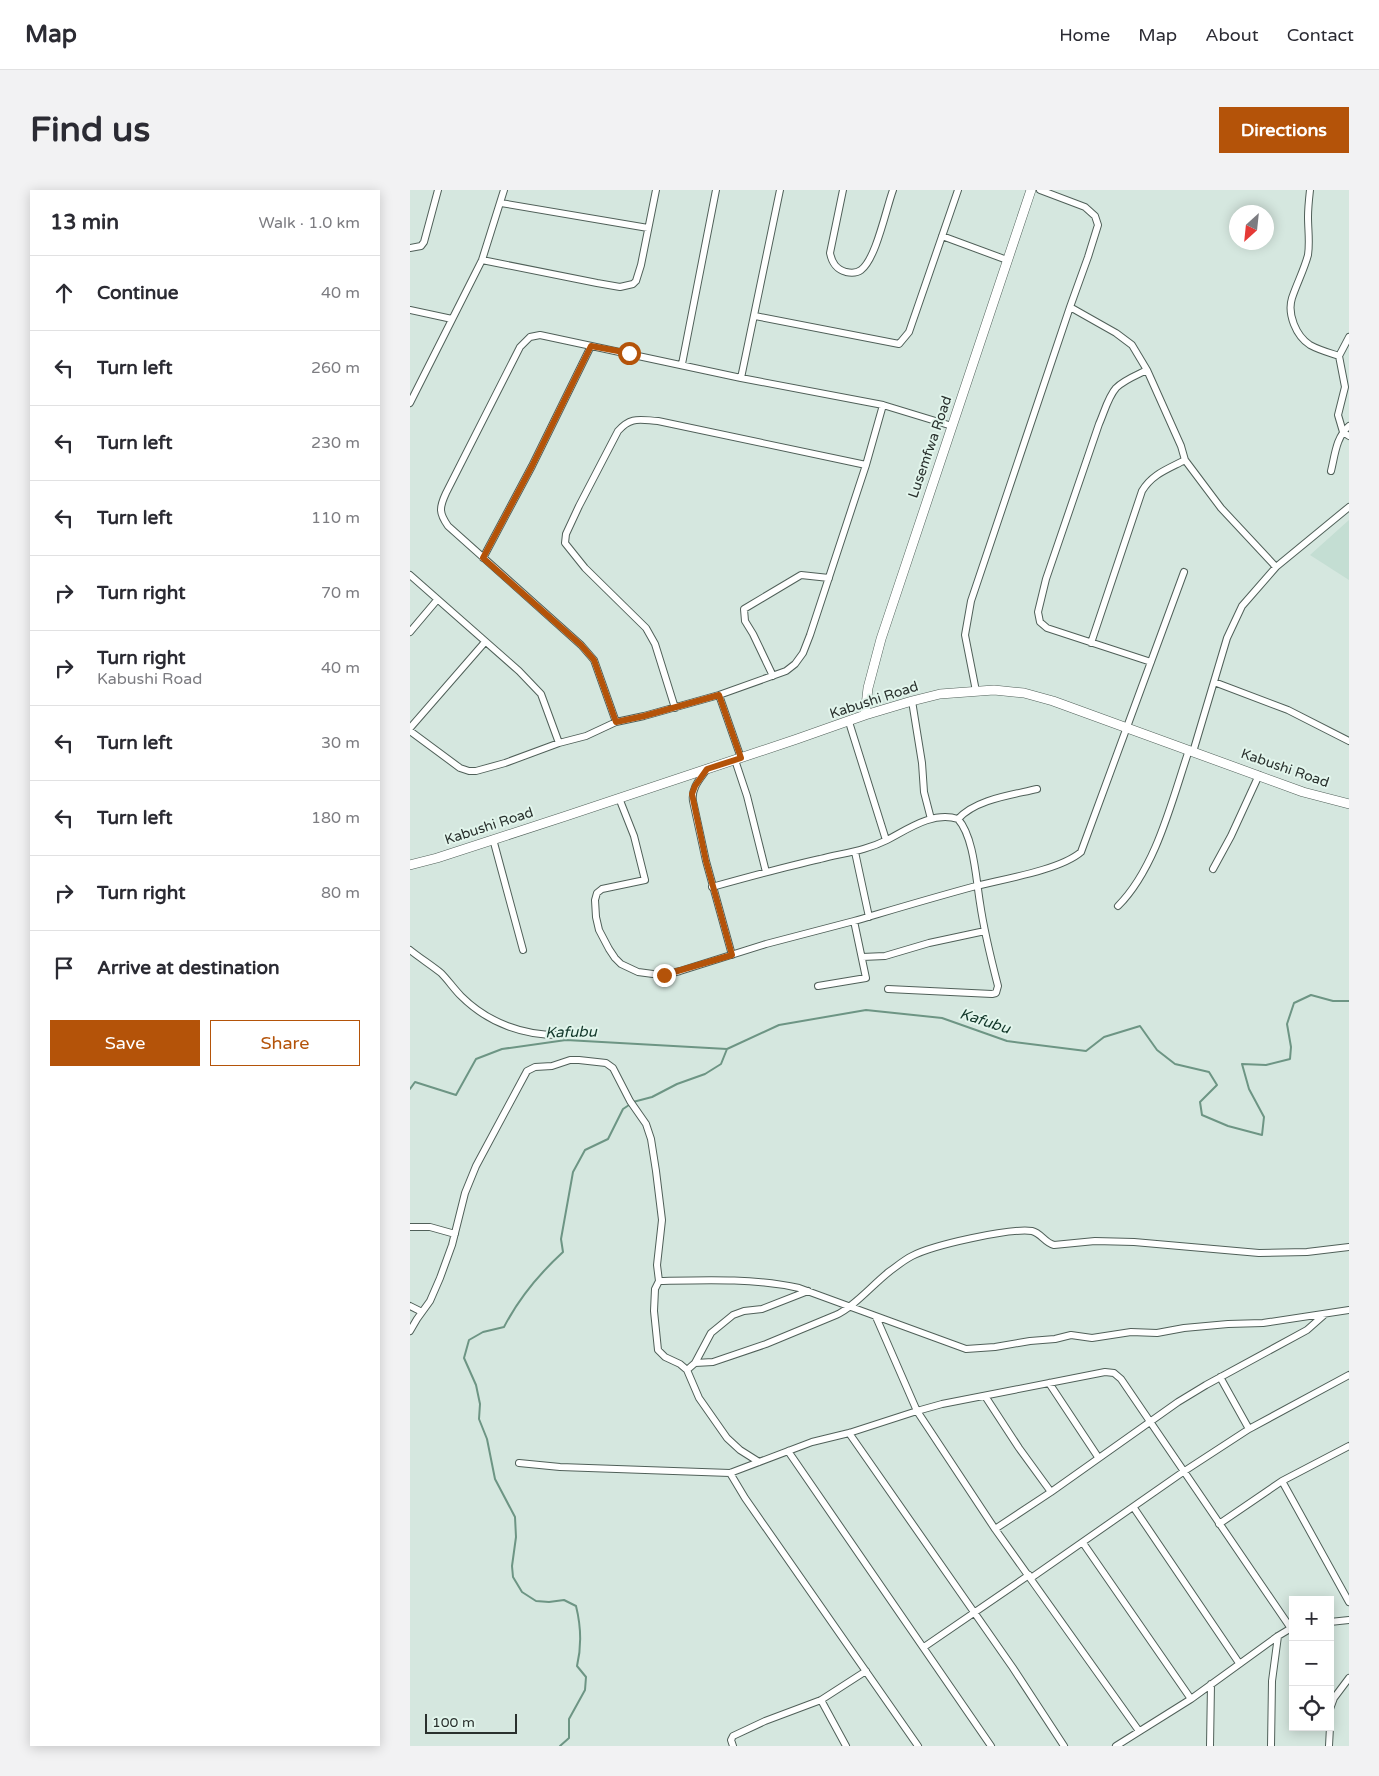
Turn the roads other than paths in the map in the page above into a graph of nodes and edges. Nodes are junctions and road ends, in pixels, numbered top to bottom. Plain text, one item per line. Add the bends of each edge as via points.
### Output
1 (438, 190) edge
2 (504, 190) edge
3 (656, 190) edge
4 (716, 190) edge
5 (780, 190) edge
6 (843, 190) edge
7 (893, 190) edge
8 (958, 190) edge
9 (1030, 190) edge
10 (1040, 190) edge
11 (1310, 190) edge
12 (501, 203) junction
13 (648, 228) junction
14 (942, 236) junction
15 (410, 248) edge
16 (482, 260) junction
17 (1007, 260) junction
18 (1070, 307) junction
19 (410, 310) edge
20 (755, 316) junction
21 (452, 319) junction
22 (1349, 336) edge
23 (591, 346) junction
24 (1339, 356) junction
25 (682, 364) junction
26 (1147, 370) junction
27 (741, 378) junction
28 (1346, 379) edge
29 (410, 403) edge
30 (883, 405) junction
31 (952, 426) junction
32 (1349, 426) edge
33 (1346, 434) edge
34 (1185, 460) junction
35 (866, 465) junction
36 (1331, 470) dead end
37 (1349, 507) edge
38 (483, 558) junction
39 (1276, 567) junction
40 (1184, 572) dead end
41 (410, 575) edge
42 (829, 578) junction
43 (437, 600) junction
44 (410, 632) edge
45 (485, 642) junction
46 (1091, 643) junction
47 (1151, 662) junction
48 (773, 676) junction
49 (1214, 682) junction
50 (976, 691) junction
51 (719, 695) junction
52 (912, 701) junction
53 (675, 708) junction
54 (865, 715) junction
55 (616, 722) junction
56 (849, 722) junction
57 (1126, 728) junction
58 (410, 730) edge
59 (1349, 741) edge
60 (559, 743) junction
61 (1191, 751) junction
62 (738, 759) junction
63 (707, 769) junction
64 (1259, 775) junction
65 (1037, 789) dead end
66 (619, 798) junction
67 (1349, 804) edge
68 (931, 819) junction
69 (958, 819) junction
70 (493, 839) junction
71 (886, 840) junction
72 (855, 852) junction
73 (410, 864) edge
74 (1213, 869) dead end
75 (766, 872) junction
76 (977, 886) junction
77 (712, 887) junction
78 (1118, 906) dead end
79 (869, 917) junction
80 (854, 921) junction
81 (985, 931) junction
82 (410, 950) edge
83 (523, 950) dead end
84 (732, 955) junction
85 (862, 956) junction
86 (818, 986) dead end
87 (888, 989) dead end
88 (562, 1035) dead end
89 (410, 1227) edge
90 (454, 1234) junction
91 (1349, 1247) edge
92 (658, 1281) junction
93 (808, 1291) junction
94 (410, 1306) edge
95 (851, 1306) junction
96 (1349, 1310) edge
97 (422, 1312) junction
98 (1324, 1315) junction
99 (876, 1317) junction
100 (410, 1332) edge
101 (695, 1363) junction
102 (687, 1370) junction
103 (1349, 1376) edge
104 (1220, 1377) junction
105 (1049, 1383) junction
106 (985, 1396) junction
107 (917, 1411) junction
108 (1149, 1422) junction
109 (1249, 1429) junction
110 (849, 1433) junction
111 (1349, 1446) edge
112 (788, 1451) junction
113 (1098, 1457) junction
114 (759, 1462) junction
115 (519, 1464) dead end
116 (1183, 1472) junction
117 (730, 1473) junction
118 (1282, 1481) junction
119 (1051, 1492) junction
120 (1134, 1508) junction
121 (1219, 1524) junction
122 (995, 1529) junction
123 (1082, 1543) junction
124 (1030, 1577) junction
125 (1349, 1602) edge
126 (975, 1613) junction
127 (1349, 1620) edge
128 (1334, 1622) edge
129 (1289, 1624) edge
130 (1289, 1628) edge
131 (1278, 1636) junction
132 (924, 1647) junction
133 (1239, 1663) junction
134 (866, 1671) junction
135 (1349, 1678) edge
136 (1211, 1684) junction
137 (1334, 1698) edge
138 (1191, 1699) junction
139 (821, 1700) junction
140 (1140, 1731) junction
141 (1330, 1731) edge
142 (733, 1746) edge
143 (846, 1746) edge
144 (918, 1746) edge
145 (991, 1746) edge
146 (1064, 1746) edge
147 (1116, 1746) edge
148 (1210, 1746) edge
149 (1271, 1746) edge
150 (1329, 1746) edge

1 - 15 street via 424,242
2 - 12 street
3 - 13 street
4 - 25 street
5 - 20 street
6 - 7 street via 830,253 839,270 855,273 868,262 873,252
8 - 14 street
9 - 17 main road, Lusemfwa Road
10 - 18 street via 1085,207 1095,216 1098,225
11 - 24 street via 1308,254 1292,298 1290,314 1306,342
12 - 13 street
12 - 16 street
13 - 16 street via 636,281 620,287
14 - 17 street
14 - 20 street via 909,332 899,344
16 - 21 street
17 - 31 main road, Lusemfwa Road
18 - 26 street via 1116,332 1132,345
18 - 50 street via 971,601 965,635
19 - 21 street
20 - 27 street
21 - 29 street
22 - 24 street
23 - 25 street
23 - 38 street
23 - 38 street via 540,335 530,338 506,372 441,505 441,516 448,526
24 - 28 street
25 - 27 street
26 - 34 street
26 - 46 street via 1116,389 1110,400 1046,579 1038,612 1040,622 1046,628
27 - 30 street
28 - 33 street via 1338,415
30 - 31 street
30 - 35 street
31 - 54 main road, Lusemfwa Road via 880,638
32 - 33 street
33 - 36 street via 1337,445
34 - 39 street via 1221,508
34 - 46 street via 1149,480 1142,492
35 - 42 street
35 - 53 street via 658,421 634,419 618,430 578,506 565,543 585,568 646,628 655,644
37 - 39 street
38 - 55 street via 594,660
39 - 49 street via 1236,617
40 - 47 street
41 - 43 street
42 - 48 street via 803,652 795,664
42 - 48 street via 801,575 744,609 745,621
43 - 44 street
43 - 45 street
45 - 58 street
45 - 60 street via 541,694
46 - 47 street
47 - 57 street
48 - 51 street
49 - 59 street via 1288,710
49 - 61 street
50 - 52 main road, Kabushi Road via 940,694
50 - 57 main road, Kabushi Road via 1024,693
51 - 53 street
51 - 62 street
52 - 54 main road, Kabushi Road
52 - 68 street via 924,792
53 - 55 street
54 - 56 main road, Kabushi Road
55 - 60 street via 586,736
56 - 62 main road, Kabushi Road
56 - 71 street
57 - 61 main road, Kabushi Road
57 - 76 street via 1081,852 1074,858 1038,871
58 - 60 street via 460,768 469,771 505,763
61 - 64 main road, Kabushi Road
61 - 78 street via 1160,836 1129,895
62 - 63 main road, Kabushi Road
62 - 75 street
63 - 66 main road, Kabushi Road
63 - 77 street via 692,794
64 - 67 main road, Kabushi Road
64 - 74 street via 1232,836
65 - 69 street via 976,805
66 - 70 main road, Kabushi Road
66 - 84 street via 634,836 645,880 602,889 595,900 599,930 614,958 638,972 664,975
68 - 69 street
68 - 71 street
69 - 76 street via 964,826
70 - 73 main road, Kabushi Road
70 - 83 street
71 - 72 street
72 - 75 street
72 - 79 street
75 - 77 street
76 - 79 street
76 - 81 street
77 - 84 street
79 - 80 street
80 - 84 street
80 - 85 street
81 - 85 street via 885,956
81 - 87 street via 998,986 996,993
82 - 88 street via 486,1016 520,1031
85 - 86 street via 866,978
89 - 90 street via 430,1227
90 - 92 street via 476,1166 527,1071 580,1060 606,1063 619,1077 646,1124 662,1220
90 - 97 street via 433,1295
91 - 95 street via 1260,1253 1134,1242 1054,1245 1035,1232 1019,1231 968,1239 912,1256
92 - 93 street via 763,1282
92 - 102 street via 654,1311 658,1350
93 - 95 street
93 - 101 street via 768,1308 744,1310 733,1315 711,1334
94 - 97 street
95 - 99 street
95 - 101 street via 766,1344 713,1362
96 - 98 street
97 - 100 street
98 - 99 street via 1157,1333 1131,1332 1092,1338 1071,1335 969,1349
98 - 104 street via 1307,1330
99 - 107 street
101 - 102 street
102 - 114 street via 699,1398 727,1438
103 - 109 street
104 - 108 street
104 - 109 street
105 - 106 street
105 - 108 street via 1114,1373
105 - 113 street
106 - 107 street
106 - 119 street
107 - 110 street
107 - 122 street
108 - 113 street
108 - 116 street
109 - 116 street
110 - 112 street
110 - 126 street
111 - 118 street
112 - 114 street
112 - 132 street
113 - 119 street
114 - 117 street
115 - 117 street
116 - 120 street
116 - 121 street
117 - 134 street
118 - 121 street
118 - 125 street
119 - 122 street
120 - 123 street
120 - 133 street
121 - 129 street
122 - 124 street
123 - 124 street
123 - 138 street
124 - 126 street
124 - 140 street
126 - 132 street
126 - 146 street
127 - 128 street
130 - 131 street
131 - 133 street
131 - 149 street via 1272,1681
132 - 145 street
133 - 136 street
134 - 139 street
134 - 144 street
135 - 137 street
136 - 138 street
136 - 148 street
138 - 140 street
139 - 142 street via 733,1736 730,1740
139 - 143 street
140 - 147 street
141 - 150 street

